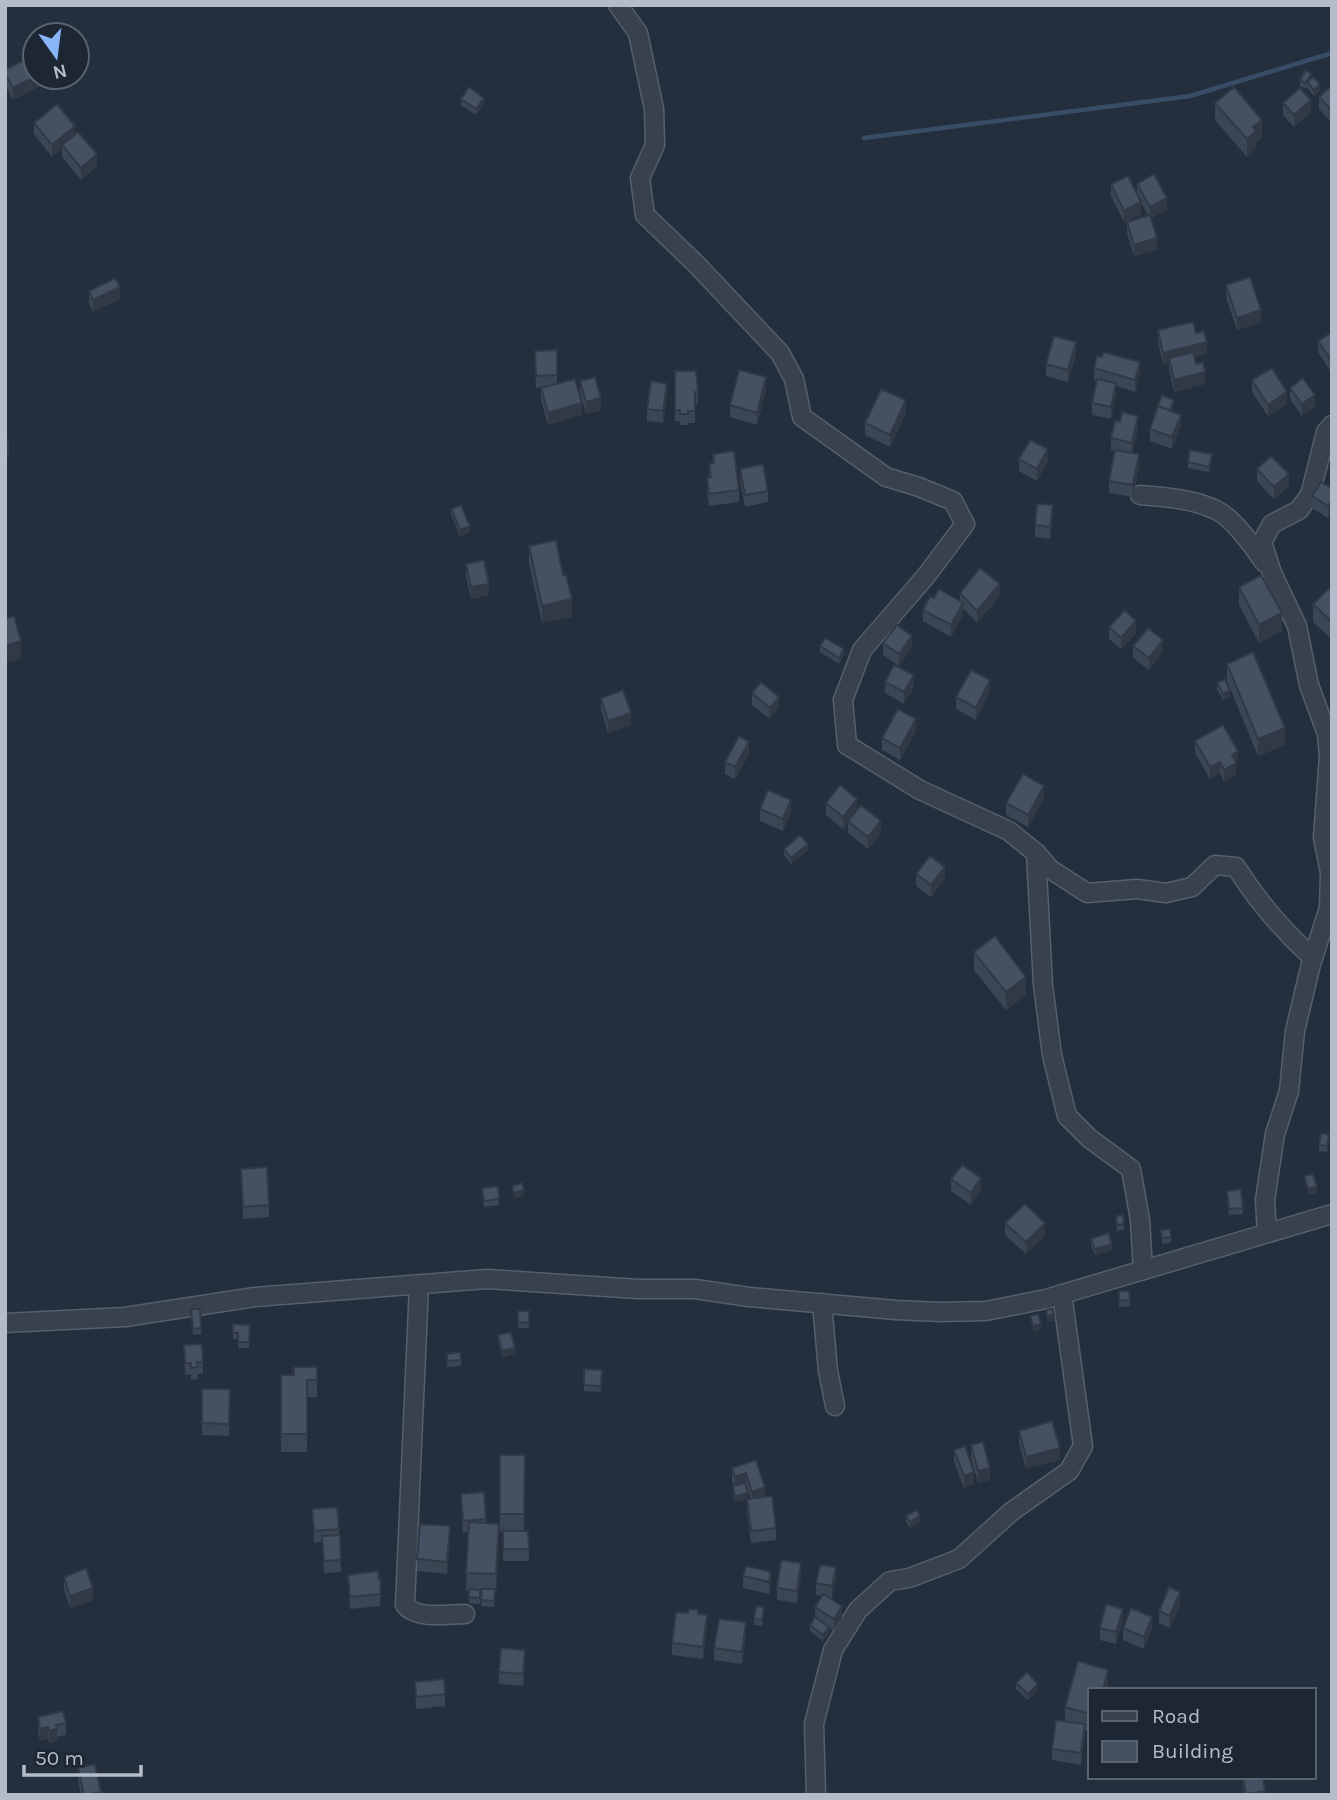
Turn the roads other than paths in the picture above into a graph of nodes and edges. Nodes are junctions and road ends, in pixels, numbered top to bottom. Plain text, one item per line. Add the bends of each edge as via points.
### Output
1 (618, 5) edge
2 (1332, 425) edge
3 (1140, 495) dead end
4 (1272, 573) junction
5 (1330, 755) edge
6 (1036, 853) junction
7 (1313, 958) junction
8 (1332, 1214) edge
9 (1267, 1233) junction
10 (1143, 1270) junction
11 (419, 1285) junction
12 (1062, 1294) junction
13 (822, 1303) junction
14 (5, 1323) edge
15 (835, 1406) dead end
16 (465, 1614) dead end
17 (816, 1795) edge

1 - 6 street via 638,33 654,109 655,145 640,178 645,215 780,353 794,379 802,417 886,477 953,501 965,524 862,650 843,700 847,745 920,790 1009,831
2 - 4 street via 1326,432 1310,495 1299,510 1272,524 1262,542
3 - 4 street via 1217,510
4 - 5 street via 1297,626
5 - 7 street via 1322,838 1330,872 1329,908
6 - 7 street via 1050,869 1087,893 1137,889 1166,893 1192,887 1215,865 1236,867 1266,911
6 - 10 street via 1043,985 1052,1055 1067,1116 1131,1169
7 - 9 street via 1295,1031 1289,1091 1275,1135 1265,1200
8 - 9 street
9 - 10 street
10 - 12 street
11 - 13 street via 488,1279 695,1289
11 - 14 street via 255,1297 125,1317
11 - 16 street via 405,1605 419,1614
12 - 13 street via 986,1311 929,1312
12 - 17 street via 1083,1446 1069,1471 1011,1512 959,1559 890,1581 858,1610 833,1650 814,1724
13 - 15 street

